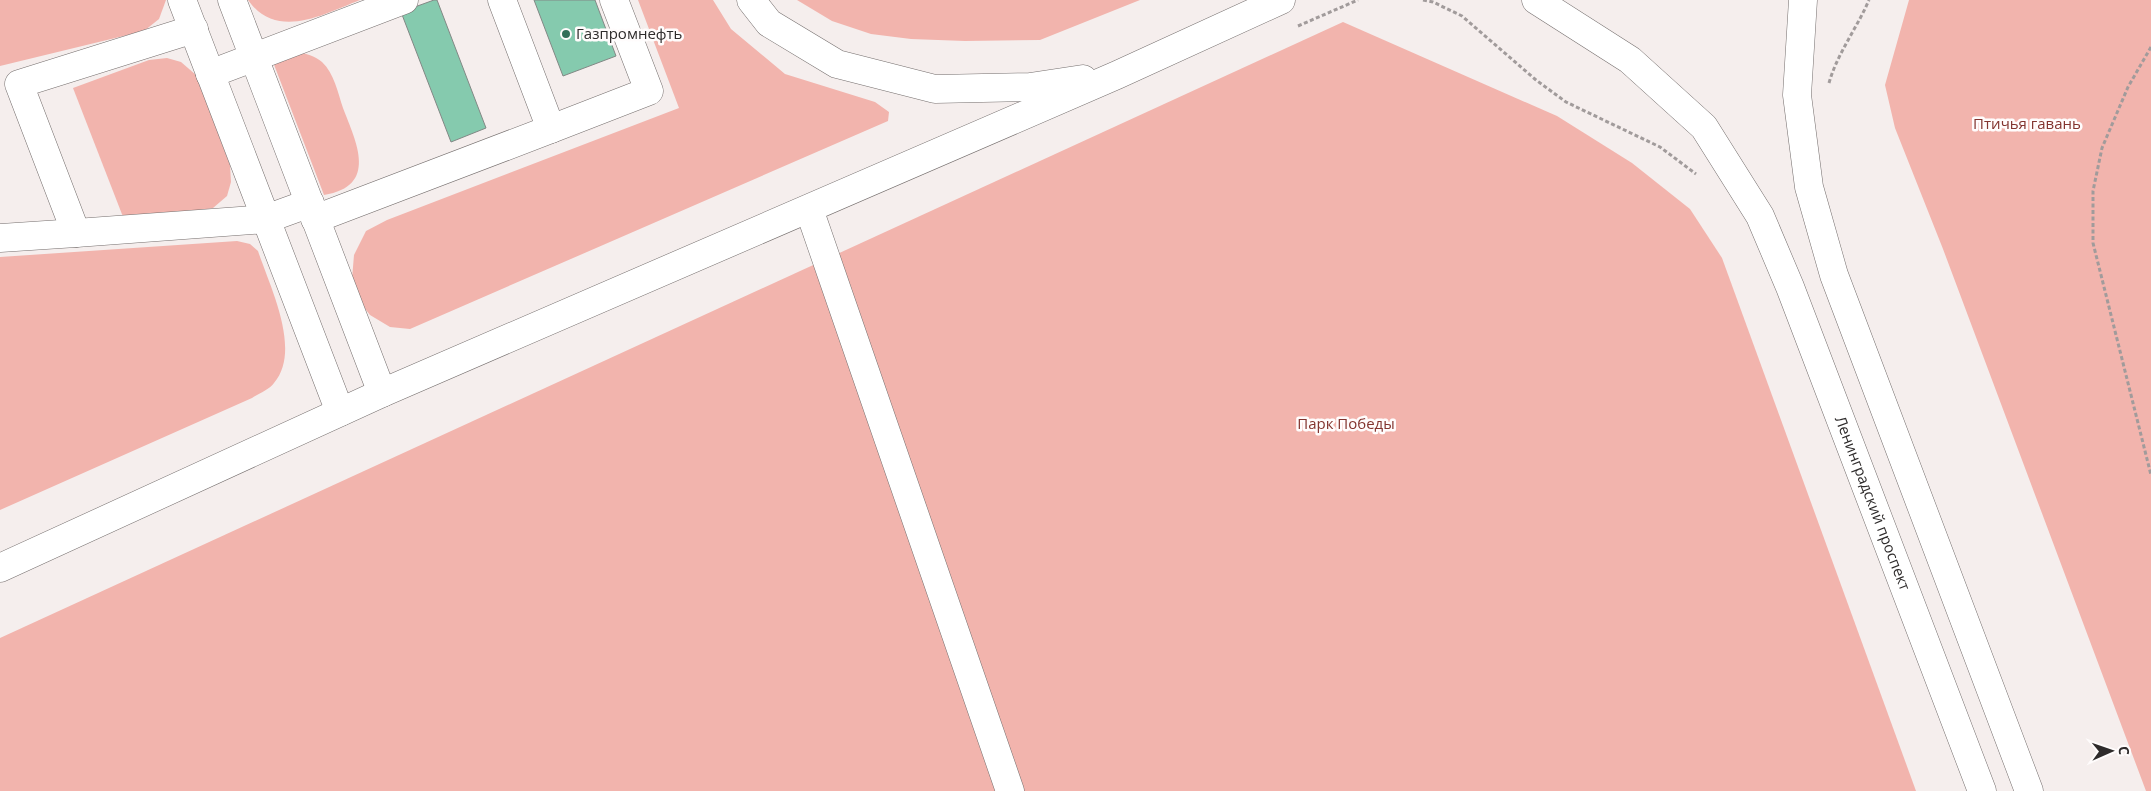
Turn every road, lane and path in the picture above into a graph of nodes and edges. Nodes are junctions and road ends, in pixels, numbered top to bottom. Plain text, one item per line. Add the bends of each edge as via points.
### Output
1 (182, 0) edge
2 (232, 0) edge
3 (404, 0) edge
4 (502, 0) edge
5 (614, 0) edge
6 (751, 0) edge
7 (1282, 0) edge
8 (1423, 0) edge
9 (1536, 0) edge
10 (1803, 0) edge
11 (1869, 0) edge
12 (194, 29) junction
13 (2151, 47) edge
14 (254, 58) junction
15 (210, 74) junction
16 (1117, 75) junction
17 (1828, 87) dead end
18 (10, 88) edge
19 (551, 129) junction
20 (1702, 181) dead end
21 (809, 209) junction
22 (313, 211) junction
23 (266, 219) junction
24 (76, 233) junction
25 (0, 238) edge
26 (382, 393) junction
27 (340, 412) junction
28 (2151, 475) edge
29 (0, 568) edge
30 (1010, 791) edge
31 (1982, 791) edge
32 (2029, 791) edge

1 - 12 main road
2 - 14 main road
3 - 14 main road
4 - 19 main road
5 - 19 main road via 649,91
6 - 16 main road via 769,23 837,64 934,89 1030,87
7 - 16 main road
8 - 20 path via 1462,16 1566,102 1660,147
9 - 31 main road, Ленинградский проспект via 1630,60 1704,127 1760,216 1794,296
10 - 32 main road via 1797,95 1808,187 1834,275
11 - 17 path via 1833,69
12 - 15 main road
12 - 18 main road
13 - 28 path via 2128,87 2102,148 2093,191 2093,243
14 - 15 main road
14 - 22 main road
15 - 23 main road
16 - 21 main road
18 - 24 main road
19 - 22 main road
21 - 26 main road
21 - 30 main road
22 - 23 main road
22 - 26 main road
23 - 24 main road
23 - 27 main road
24 - 25 main road
26 - 27 main road
27 - 29 main road

